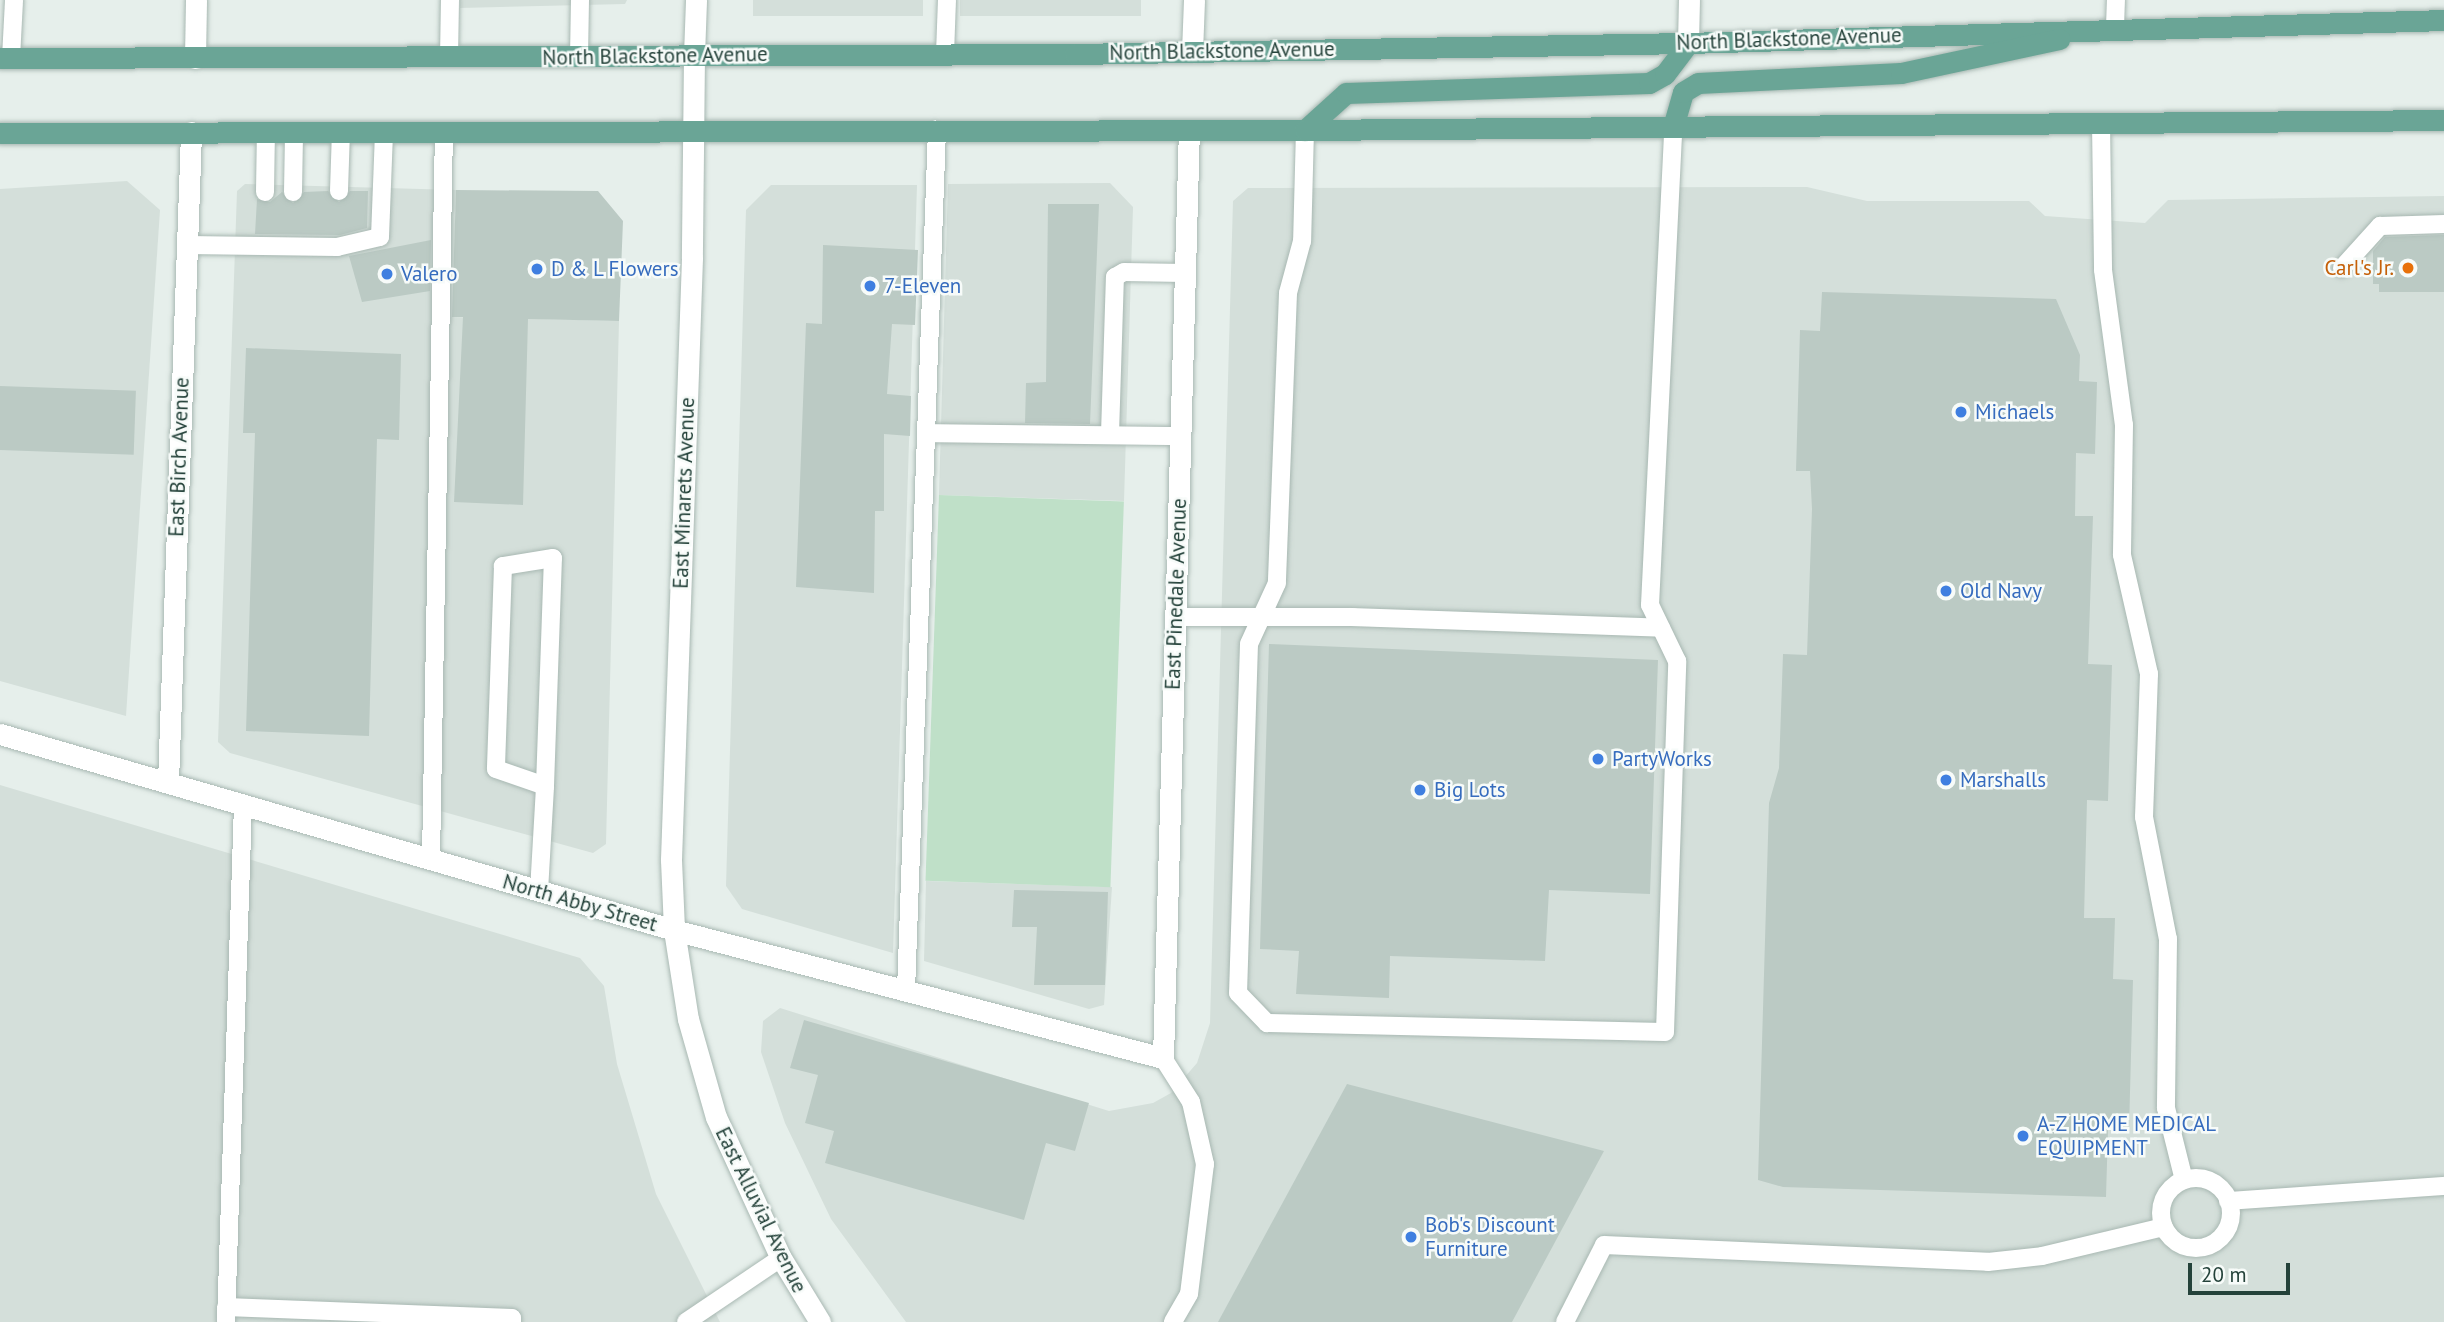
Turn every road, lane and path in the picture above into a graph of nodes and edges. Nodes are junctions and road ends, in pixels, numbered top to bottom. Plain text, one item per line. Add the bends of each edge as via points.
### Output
1 (14, 0) edge
2 (197, 0) edge
3 (450, 0) edge
4 (580, 0) edge
5 (696, 0) edge
6 (947, 0) edge
7 (1194, 0) edge
8 (1689, 0) edge
9 (2116, 0) edge
10 (2444, 20) edge
11 (2115, 27) junction
12 (1688, 43) junction
13 (1192, 52) junction
14 (945, 54) junction
15 (694, 55) junction
16 (449, 57) junction
17 (579, 57) junction
18 (5, 58) edge
19 (194, 58) junction
20 (2444, 120) edge
21 (2101, 123) junction
22 (1672, 127) junction
23 (937, 130) junction
24 (1189, 130) junction
25 (1305, 130) junction
26 (266, 131) junction
27 (191, 132) junction
28 (294, 132) junction
29 (341, 132) junction
30 (384, 132) junction
31 (444, 132) junction
32 (693, 132) junction
33 (0, 133) edge
34 (339, 191) dead end
35 (265, 192) dead end
36 (293, 192) dead end
37 (2444, 224) edge
38 (187, 245) junction
39 (2343, 268) dead end
40 (1185, 273) junction
41 (926, 433) junction
42 (1110, 434) junction
43 (1180, 436) junction
44 (1262, 616) junction
45 (1175, 617) junction
46 (1661, 628) junction
47 (0, 734) edge
48 (167, 782) junction
49 (545, 786) junction
50 (243, 804) junction
51 (431, 859) junction
52 (540, 891) junction
53 (674, 930) junction
54 (906, 991) junction
55 (1163, 1058) junction
56 (2185, 1180) junction
57 (2444, 1186) edge
58 (2228, 1201) junction
59 (2164, 1227) junction
60 (781, 1258) junction
61 (226, 1315) edge
62 (512, 1322) edge
63 (686, 1322) edge
64 (820, 1322) edge
65 (1173, 1322) edge
66 (1565, 1322) edge

1 - 18 lane
2 - 19 street
3 - 16 lane
4 - 17 lane
5 - 15 street, East Minarets Avenue
6 - 14 lane
7 - 13 street
8 - 12 street
9 - 11 lane
10 - 11 main road, North Blackstone Avenue
11 - 12 main road, North Blackstone Avenue
11 - 22 main road via 1901,73 1698,83 1683,92
12 - 13 main road, North Blackstone Avenue
12 - 25 main road via 1665,75 1649,83 1346,93
13 - 14 main road, North Blackstone Avenue
14 - 15 main road, North Blackstone Avenue
15 - 17 main road, North Blackstone Avenue
15 - 32 street, East Minarets Avenue
16 - 17 main road, North Blackstone Avenue
16 - 19 main road, North Blackstone Avenue
18 - 19 main road, North Blackstone Avenue
20 - 21 main road
21 - 22 main road
21 - 56 lane via 2103,270 2123,425 2122,555 2149,674 2144,817 2168,939 2166,1108
22 - 25 main road
22 - 46 lane via 1650,605
23 - 24 main road
23 - 32 main road
23 - 41 lane
24 - 25 main road
24 - 40 street, East Pinedale Avenue
25 - 44 lane via 1302,241 1288,293 1278,583
26 - 27 main road
26 - 28 main road
26 - 35 lane
27 - 33 main road
27 - 38 street, East Birch Avenue
28 - 29 main road
28 - 36 lane
29 - 30 main road
29 - 34 lane
30 - 31 main road
30 - 38 lane via 380,237
31 - 32 main road
31 - 51 lane
32 - 53 street, East Minarets Avenue via 671,860
37 - 39 lane via 2380,226
38 - 48 street, East Birch Avenue
40 - 42 lane via 1124,272 1115,277
40 - 43 street, East Pinedale Avenue
41 - 42 lane
41 - 54 lane
42 - 43 lane
43 - 45 street, East Pinedale Avenue
44 - 45 lane
44 - 46 lane
44 - 46 lane via 1249,644 1238,993 1267,1023 1665,1032 1677,661
45 - 55 street, East Pinedale Avenue
47 - 48 street, North Abby Street
48 - 50 street, North Abby Street
49 - 49 lane via 546,759 553,558 503,566 496,768
49 - 52 lane
50 - 51 street, North Abby Street
50 - 61 lane
51 - 52 street, North Abby Street
52 - 53 street, North Abby Street
53 - 54 street, North Abby Street
53 - 60 street, East Alluvial Avenue via 688,1019 716,1117
54 - 55 street, North Abby Street
55 - 65 lane via 1191,1102 1205,1164 1189,1294
56 - 58 lane via 2215,1184
56 - 59 lane via 2165,1195
57 - 58 lane
58 - 59 lane via 2231,1213 2223,1235 2203,1247 2180,1244
59 - 66 lane via 2042,1256 1988,1262 1604,1245
60 - 63 lane
60 - 64 street, East Alluvial Avenue
61 - 62 lane via 512,1318

